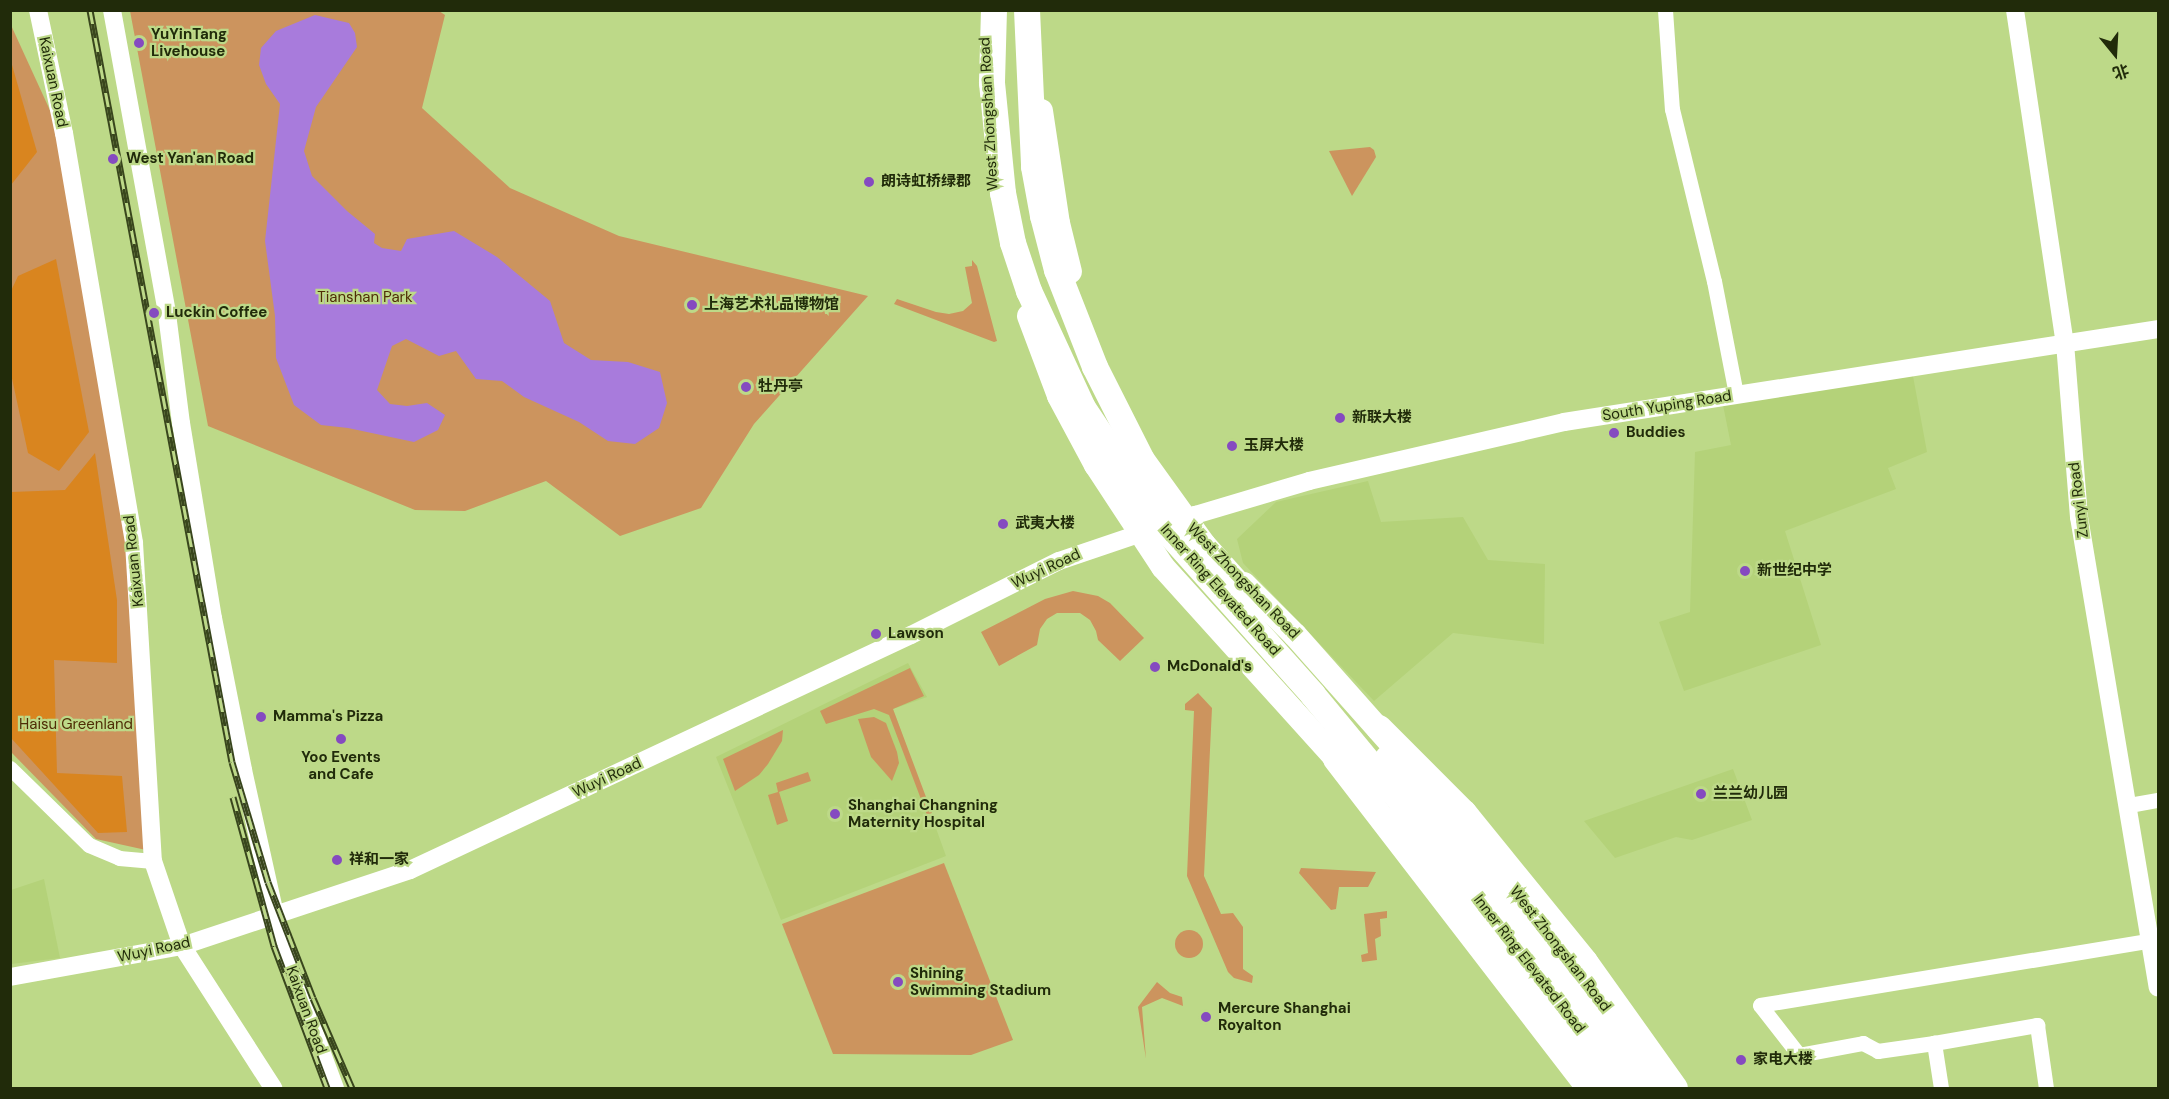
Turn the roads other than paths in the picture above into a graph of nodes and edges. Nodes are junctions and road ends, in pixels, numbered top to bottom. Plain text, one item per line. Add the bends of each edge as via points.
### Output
1 (38, 10) edge
2 (112, 10) edge
3 (986, 10) edge
4 (994, 10) edge
5 (1027, 10) edge
6 (1039, 10) edge
7 (1665, 10) edge
8 (2015, 10) edge
9 (992, 83) junction
10 (2158, 329) edge
11 (2065, 343) junction
12 (1736, 394) junction
13 (1182, 519) junction
14 (1139, 533) junction
15 (1379, 728) junction
16 (1336, 759) junction
17 (10, 768) edge
18 (2158, 801) edge
19 (2129, 805) junction
20 (153, 861) junction
21 (275, 914) junction
22 (2151, 940) junction
23 (182, 946) junction
24 (10, 977) edge
25 (2158, 987) edge
26 (1934, 1043) junction
27 (273, 1089) edge
28 (335, 1089) edge
29 (1589, 1089) edge
30 (1605, 1089) edge
31 (1622, 1089) edge
32 (1646, 1089) edge
33 (1664, 1089) edge
34 (1675, 1089) edge
35 (1941, 1089) edge
36 (2046, 1089) edge

1 - 20 street, Kaixuan Road via 64,133 134,543
2 - 21 street, Kaixuan Road via 168,314 181,423 213,618
3 - 9 highway
3 - 14 main road, West Zhongshan Road via 991,189 1006,251 1059,396
4 - 9 highway, Inner Ring Elevated Road
5 - 32 highway, Inner Ring Elevated Road via 1034,167 1042,216 1057,270 1095,368 1142,460 1203,545 1438,818 1581,996
6 - 13 main road, West Zhongshan Road via 1037,90 1058,223 1075,295 1102,369 1142,452
7 - 12 street via 1672,109 1714,280
8 - 11 street, Zunyi Road
9 - 31 highway, Inner Ring Elevated Road via 1003,193 1013,243 1029,291 1083,408 1160,523 1313,695 1423,828 1565,1008
10 - 11 street, South Yuping Road
11 - 12 street, South Yuping Road
11 - 19 street, Zunyi Road via 2079,517
12 - 13 street, South Yuping Road via 1564,422 1425,453 1309,481
13 - 14 street, Wuyi Road
13 - 15 main road, West Zhongshan Road
14 - 16 main road, West Zhongshan Road via 1162,567
14 - 21 street, Wuyi Road via 1059,561 911,635 410,870
15 - 33 main road, West Zhongshan Road via 1535,916
15 - 34 highway via 1464,813 1585,962
16 - 29 highway
16 - 30 main road, West Zhongshan Road via 1416,842
17 - 20 street via 89,845 118,858
18 - 19 street
19 - 22 street, Zunyi Road
20 - 23 street, Kaixuan Road
21 - 23 street, Wuyi Road
21 - 28 street, Kaixuan Road via 291,970
22 - 25 street, Zunyi Road
22 - 26 street via 1760,1005 1799,1055 1863,1043 1878,1052
23 - 24 street, Wuyi Road
23 - 27 street, Kaixuan Road
26 - 35 street
26 - 36 street via 2037,1025

